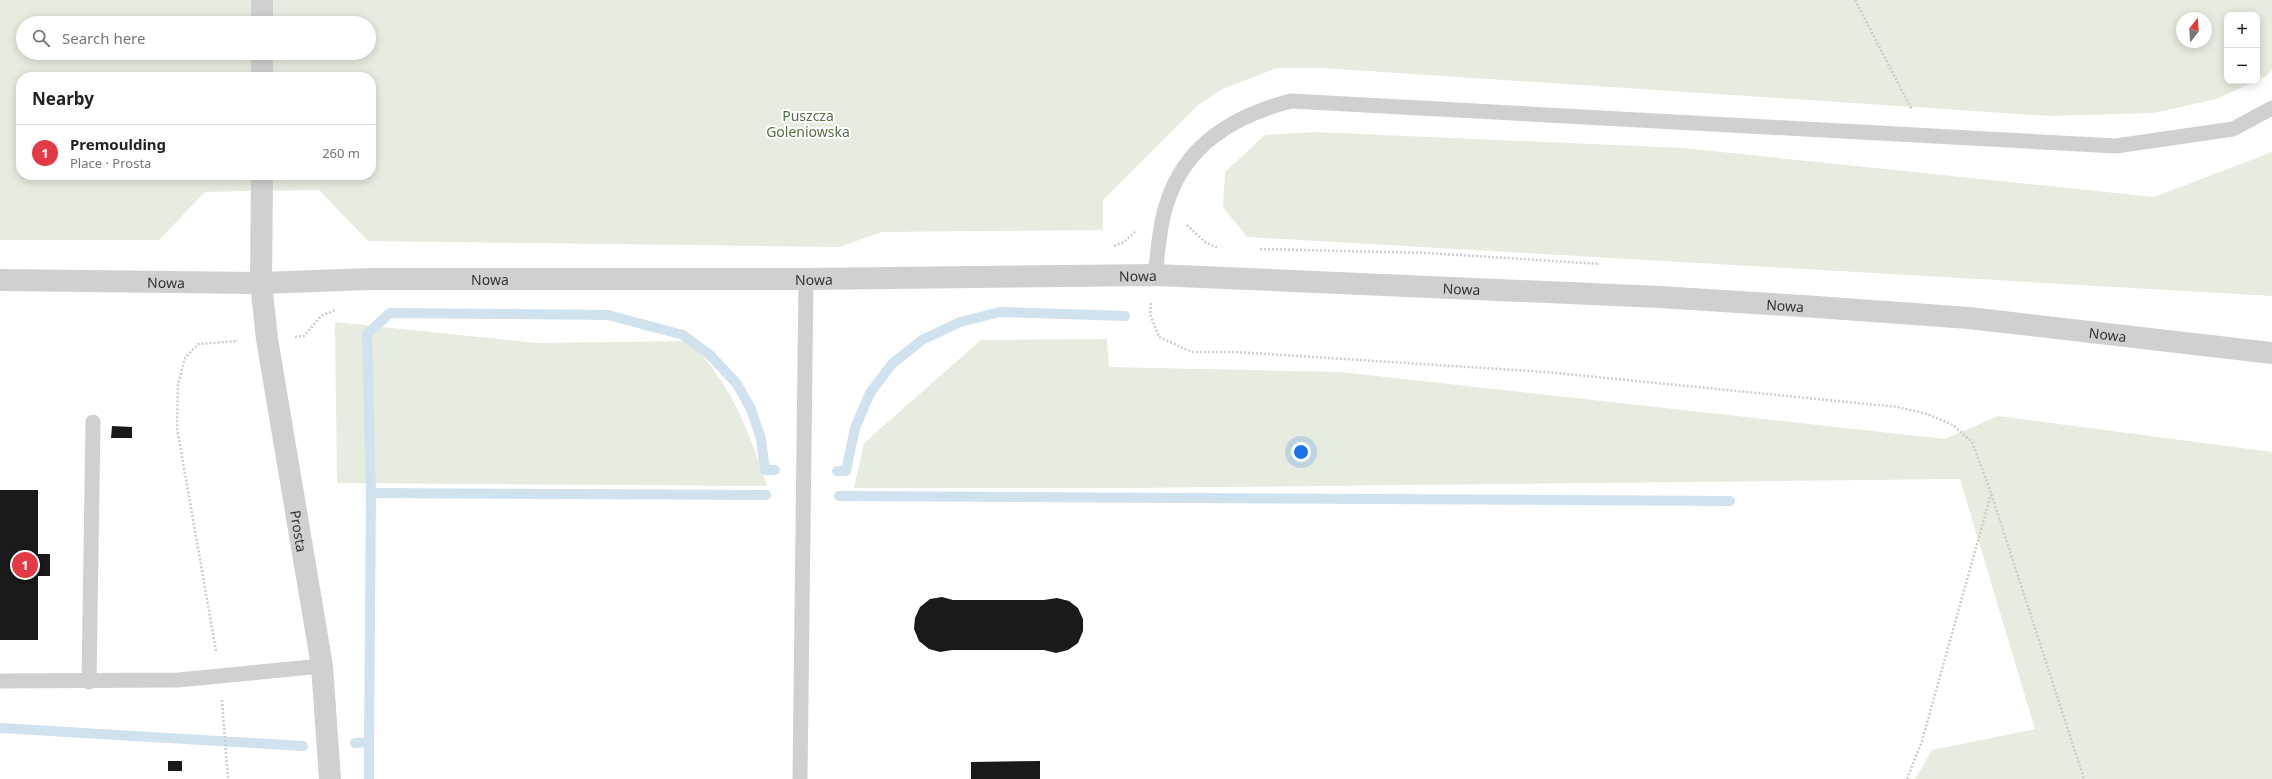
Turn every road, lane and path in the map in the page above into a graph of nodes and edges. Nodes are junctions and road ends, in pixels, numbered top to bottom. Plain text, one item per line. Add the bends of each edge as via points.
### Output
1 (262, 0) edge
2 (1855, 0) edge
3 (262, 16) edge
4 (262, 60) edge
5 (262, 72) edge
6 (2272, 108) edge
7 (1925, 135) junction
8 (262, 180) edge
9 (1154, 275) junction
10 (806, 279) junction
11 (0, 280) edge
12 (261, 283) junction
13 (244, 340) dead end
14 (2272, 353) edge
15 (93, 422) dead end
16 (1991, 493) junction
17 (322, 666) junction
18 (220, 676) junction
19 (0, 682) edge
20 (89, 682) junction
21 (228, 779) edge
22 (330, 779) edge
23 (800, 779) edge
24 (1906, 779) edge
25 (2084, 779) edge

1 - 3 street
2 - 7 path
4 - 5 street
6 - 7 lane via 2234,129 2116,146
7 - 9 lane via 1291,101 1263,108 1231,123 1207,140 1187,162 1165,206
8 - 12 street, Prosta
9 - 10 street, Nowa
9 - 14 street, Nowa via 1660,297 1817,307 1969,318
9 - 16 path via 1150,314 1159,337 1192,352 1236,352 1546,372 1898,407 1927,414 1953,425 1972,442
10 - 12 street, Nowa via 370,279
10 - 23 lane
11 - 12 street, Nowa
12 - 17 street, Prosta via 267,339
13 - 18 path via 198,344 185,358 178,384 177,428
15 - 20 lane
16 - 24 path via 1922,741
16 - 25 path
17 - 18 lane
17 - 22 street, Prosta
18 - 20 lane via 178,680
18 - 21 path
19 - 20 lane

